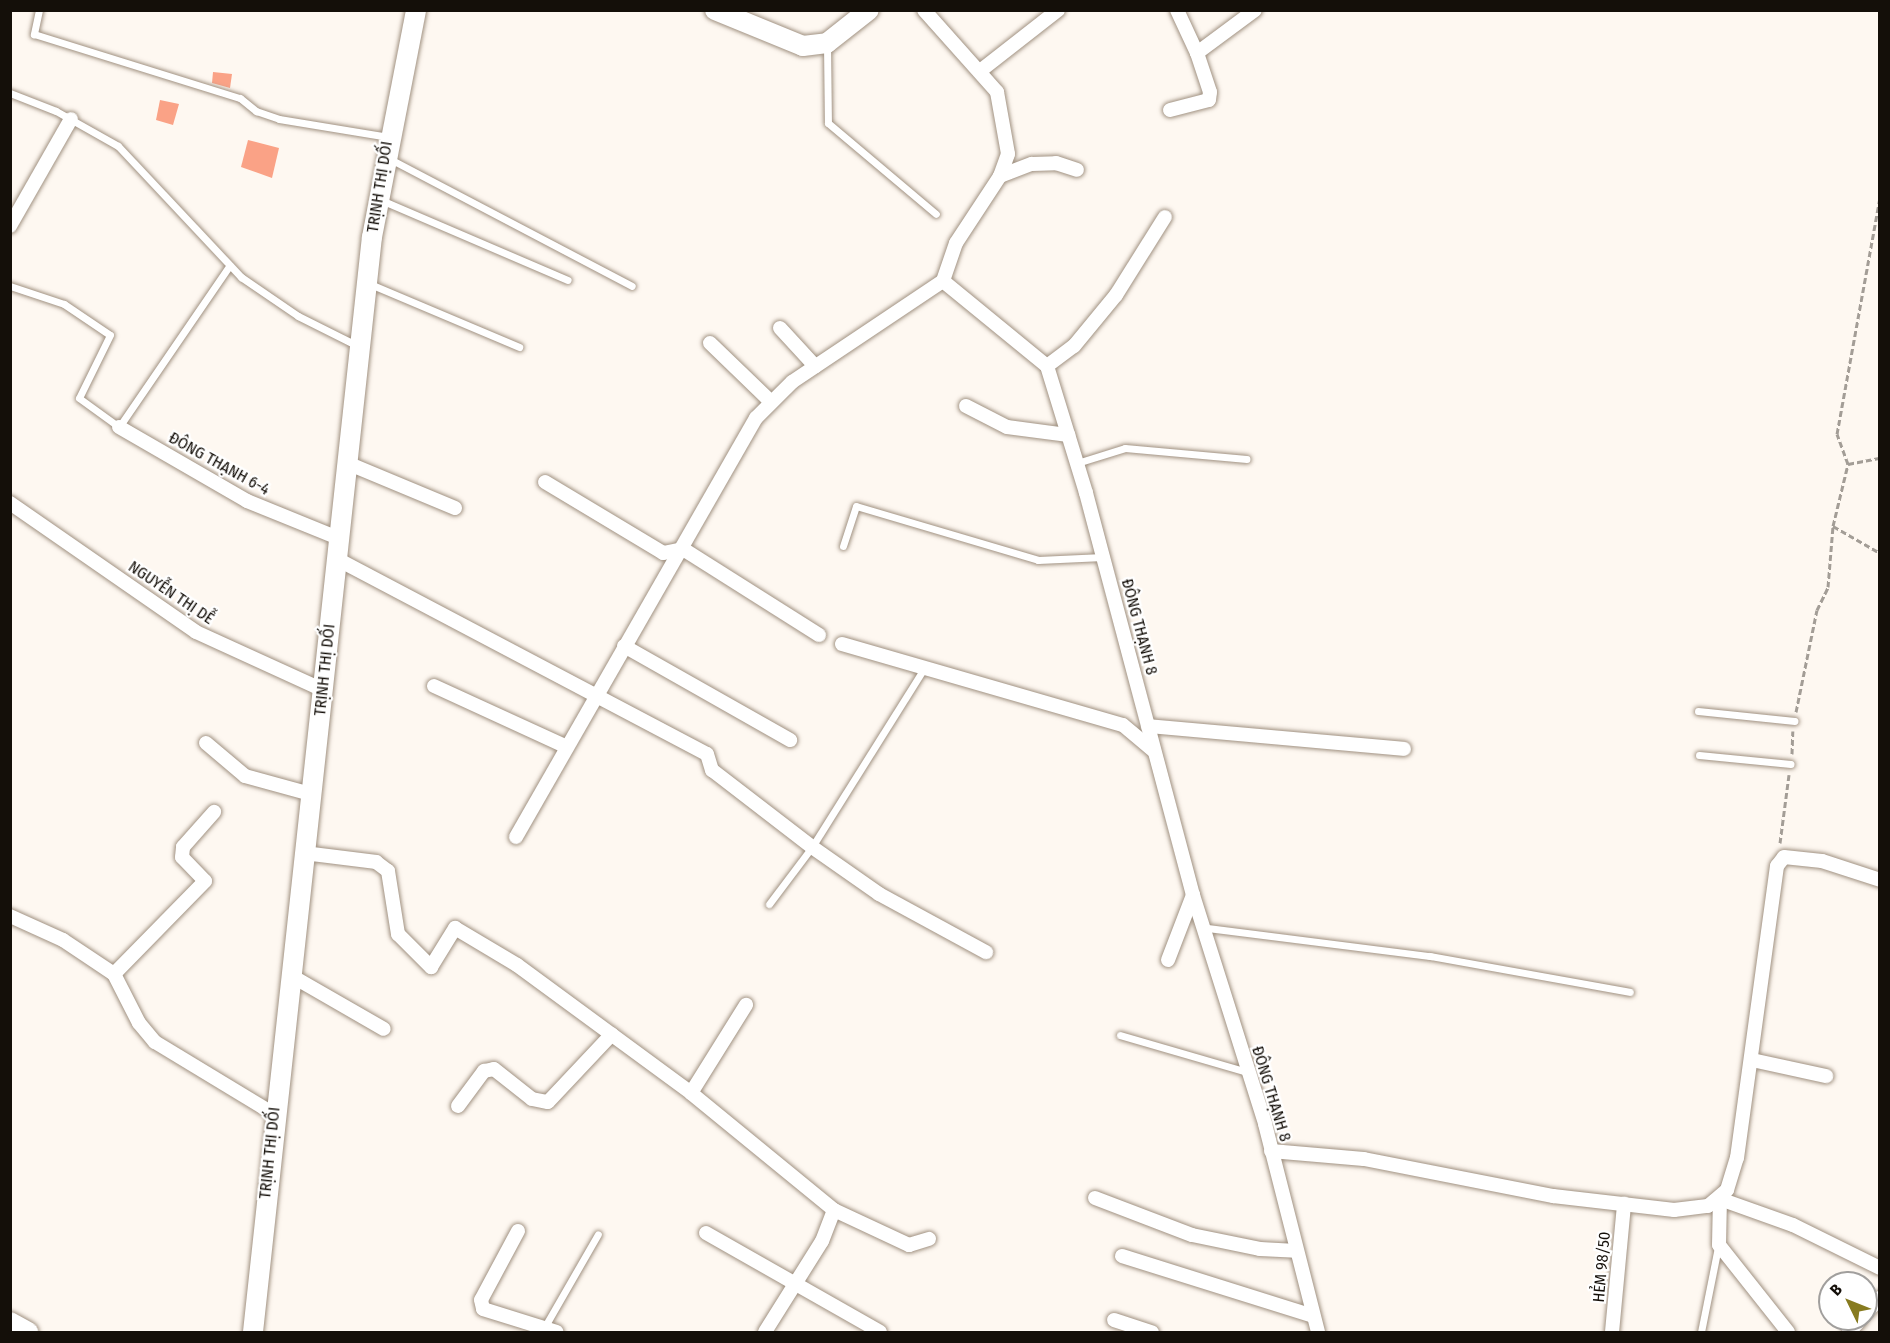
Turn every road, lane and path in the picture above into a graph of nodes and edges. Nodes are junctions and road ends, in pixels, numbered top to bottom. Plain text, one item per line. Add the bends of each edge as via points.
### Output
1 (39, 10) edge
2 (416, 10) edge
3 (715, 10) edge
4 (869, 10) edge
5 (924, 10) edge
6 (1058, 10) edge
7 (1177, 10) edge
8 (1255, 10) edge
9 (827, 43) junction
10 (1197, 53) junction
11 (980, 71) junction
12 (10, 93) edge
13 (1170, 110) dead end
14 (71, 120) junction
15 (389, 137) junction
16 (386, 156) junction
17 (1077, 170) dead end
18 (1000, 176) junction
19 (1880, 197) edge
20 (378, 199) junction
21 (936, 214) dead end
22 (1165, 217) dead end
23 (10, 226) edge
24 (230, 265) junction
25 (568, 280) dead end
26 (942, 281) junction
27 (368, 283) junction
28 (10, 286) edge
29 (632, 286) dead end
30 (780, 328) dead end
31 (710, 343) dead end
32 (360, 346) junction
33 (519, 347) dead end
34 (815, 366) junction
35 (1047, 366) junction
36 (770, 401) junction
37 (966, 406) dead end
38 (119, 427) junction
39 (1068, 435) junction
40 (1880, 458) edge
41 (1247, 459) dead end
42 (347, 463) junction
43 (1077, 463) junction
44 (1848, 464) junction
45 (545, 482) dead end
46 (10, 503) edge
47 (454, 508) dead end
48 (1833, 526) junction
49 (338, 538) junction
50 (843, 546) dead end
51 (683, 549) junction
52 (1880, 553) edge
53 (1103, 557) junction
54 (337, 559) junction
55 (819, 635) dead end
56 (842, 644) dead end
57 (624, 646) junction
58 (923, 670) junction
59 (434, 686) dead end
60 (323, 690) junction
61 (594, 695) junction
62 (1698, 711) dead end
63 (1794, 721) junction
64 (1148, 726) junction
65 (790, 740) dead end
66 (206, 743) dead end
67 (567, 747) junction
68 (1404, 749) dead end
69 (1153, 750) junction
70 (1699, 755) dead end
71 (1791, 764) junction
72 (311, 794) junction
73 (214, 812) dead end
74 (516, 837) dead end
75 (812, 847) junction
76 (304, 853) junction
77 (1777, 866) junction
78 (1880, 880) edge
79 (1193, 895) junction
80 (769, 904) dead end
81 (10, 916) edge
82 (1207, 928) junction
83 (986, 952) dead end
84 (1168, 960) dead end
85 (114, 974) junction
86 (290, 975) junction
87 (1630, 992) dead end
88 (746, 1005) dead end
89 (384, 1029) dead end
90 (612, 1034) junction
91 (1120, 1035) dead end
92 (1752, 1060) junction
93 (1247, 1072) junction
94 (1826, 1076) dead end
95 (691, 1094) junction
96 (458, 1106) dead end
97 (274, 1114) junction
98 (1271, 1151) junction
99 (1095, 1198) dead end
100 (1720, 1199) junction
101 (1624, 1204) junction
102 (834, 1210) junction
103 (518, 1231) dead end
104 (706, 1233) dead end
105 (598, 1234) dead end
106 (929, 1239) dead end
107 (1719, 1245) junction
108 (1296, 1251) junction
109 (1122, 1256) dead end
110 (1880, 1268) edge
111 (794, 1285) junction
112 (1313, 1317) junction
113 (1114, 1320) dead end
114 (10, 1322) edge
115 (551, 1330) edge
116 (28, 1332) edge
117 (253, 1332) edge
118 (765, 1332) edge
119 (880, 1332) edge
120 (1152, 1332) edge
121 (1318, 1332) edge
122 (1612, 1332) edge
123 (1701, 1332) edge
124 (1788, 1332) edge

1 - 15 lane via 34,34 240,98 256,111 279,118
2 - 15 street, TRỊNH THỊ DỐI
3 - 9 street via 803,46
4 - 9 street
5 - 11 street
6 - 11 street
7 - 10 street
8 - 10 street
9 - 21 lane via 828,123
10 - 13 street via 1209,100
11 - 18 street via 997,92 1002,112 1008,154
12 - 14 lane
14 - 23 street
14 - 24 lane via 118,146
15 - 16 street, TRỊNH THỊ DỐI
16 - 20 street, TRỊNH THỊ DỐI
16 - 29 lane
17 - 18 street via 1056,163 1032,164
18 - 26 street via 956,243
19 - 44 path via 1837,434
20 - 25 lane
20 - 27 street, TRỊNH THỊ DỐI
22 - 35 street via 1116,295 1074,346
24 - 32 lane via 298,316
24 - 38 lane
26 - 34 street via 874,331
26 - 35 street
27 - 32 street, TRỊNH THỊ DỐI
27 - 33 lane
28 - 38 lane via 64,304 110,335 79,398
30 - 34 street
31 - 36 street
32 - 42 street, TRỊNH THỊ DỐI
34 - 36 street
35 - 39 street, ĐÔNG THẠNH 8
36 - 51 street
37 - 39 street via 1007,427
38 - 49 street, ĐÔNG THẠNH 6-4 via 247,501
39 - 43 street, ĐÔNG THẠNH 8
40 - 44 path
41 - 43 lane via 1125,448
42 - 47 street
42 - 49 street, TRỊNH THỊ DỐI
43 - 53 street, ĐÔNG THẠNH 8
44 - 48 path
45 - 51 street via 663,553
46 - 60 street, NGUYỄN THỊ DỄ via 196,632
48 - 52 path
48 - 63 path via 1828,587 1816,610
49 - 54 street, TRỊNH THỊ DỐI
50 - 53 lane via 856,506 1038,560
51 - 55 street
51 - 57 street
53 - 64 street, ĐÔNG THẠNH 8
54 - 60 street, TRỊNH THỊ DỐI
54 - 61 street
56 - 58 street
57 - 61 street
57 - 65 street
58 - 69 street via 1123,725
58 - 75 lane
59 - 67 street
60 - 72 street, TRỊNH THỊ DỐI
61 - 67 street
61 - 75 street via 707,754 712,770
62 - 63 lane
63 - 71 path
64 - 68 street
64 - 69 street, ĐÔNG THẠNH 8
66 - 72 street via 245,776
67 - 74 street
69 - 79 street, ĐÔNG THẠNH 8
70 - 71 lane
71 - 77 path
72 - 76 street, TRỊNH THỊ DỐI
73 - 85 street via 183,847 182,857 205,881
75 - 80 lane
75 - 83 street via 879,894
76 - 86 street, TRỊNH THỊ DỐI
76 - 90 street via 376,862 388,871 398,934 431,967 455,928 517,965
77 - 78 street via 1784,857 1822,861
77 - 92 street
79 - 82 street, ĐÔNG THẠNH 8
79 - 84 street
81 - 85 street via 63,940
82 - 87 lane via 1430,956
82 - 93 street, ĐÔNG THẠNH 8
85 - 97 street via 139,1023 155,1042
86 - 89 street
86 - 97 street, TRỊNH THỊ DỐI
88 - 95 street
90 - 95 street
90 - 96 street via 548,1102 532,1099 494,1070 484,1071
91 - 93 lane
92 - 94 street
92 - 100 street via 1737,1158
93 - 98 street, ĐÔNG THẠNH 8
95 - 102 street
97 - 117 street, TRỊNH THỊ DỐI
98 - 101 street via 1364,1159 1552,1196
98 - 108 street, ĐÔNG THẠNH 8
99 - 108 street via 1192,1235 1260,1249
100 - 101 street via 1708,1206 1674,1210
100 - 107 street
100 - 110 street via 1793,1225
101 - 122 street, HẺM 98/50
102 - 106 street via 909,1245
102 - 111 street via 822,1241
103 - 115 street via 481,1300 483,1309
104 - 111 street
105 - 115 lane
107 - 123 lane
107 - 124 street
108 - 112 street, ĐÔNG THẠNH 8
109 - 112 street
111 - 118 street
111 - 119 street
112 - 121 street, ĐÔNG THẠNH 8
113 - 120 street
114 - 116 street

